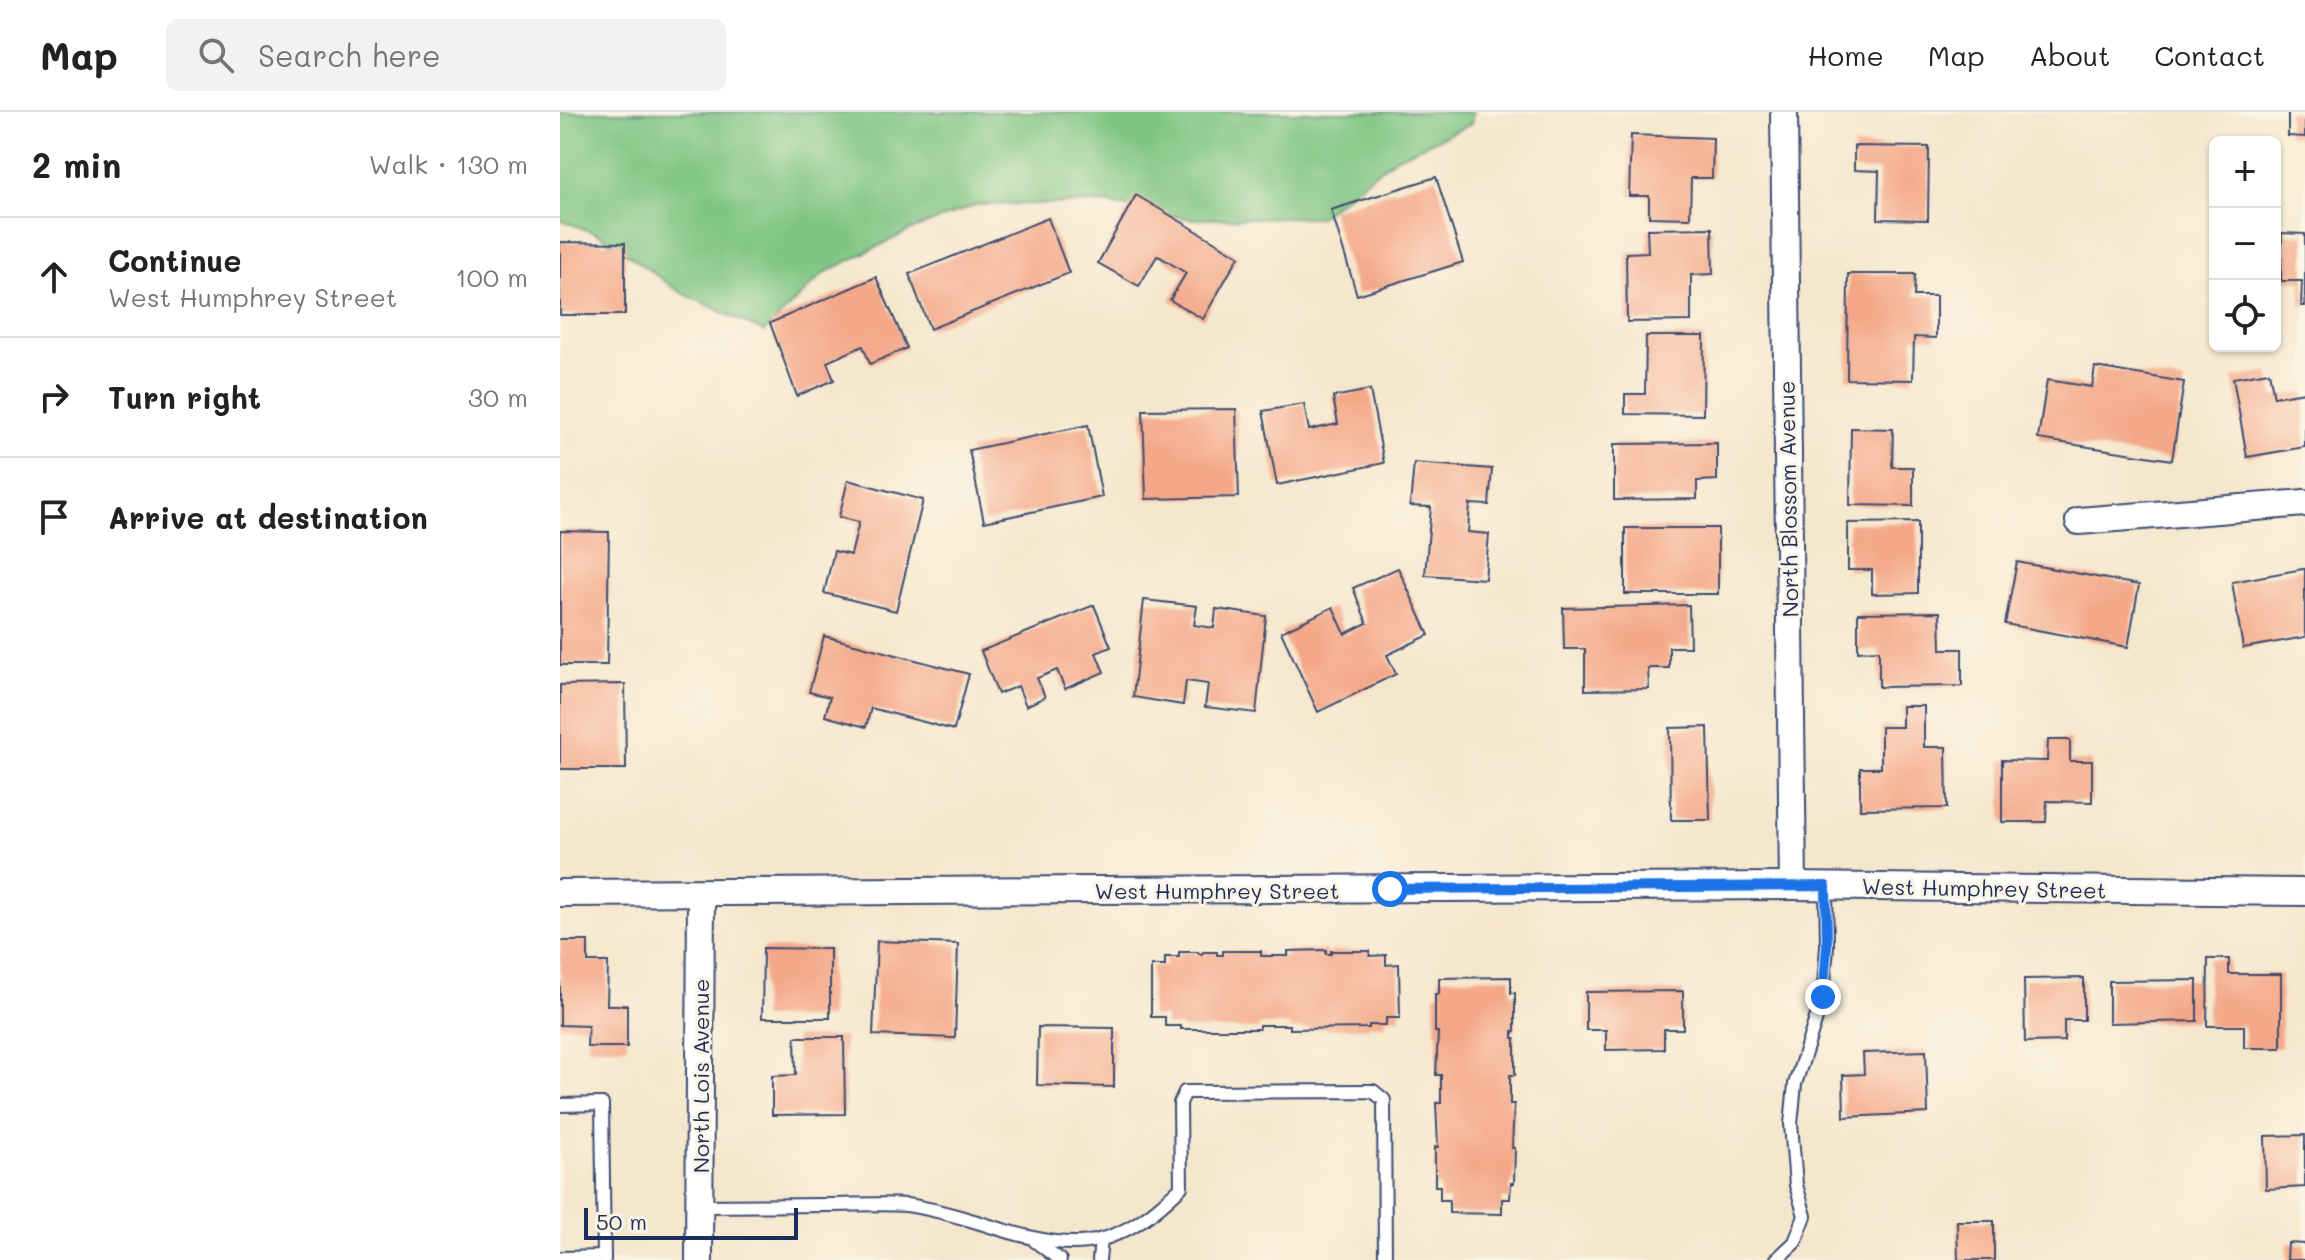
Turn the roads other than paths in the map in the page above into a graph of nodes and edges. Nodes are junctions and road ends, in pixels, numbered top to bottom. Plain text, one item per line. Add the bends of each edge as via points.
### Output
1 (1784, 112) edge
2 (2305, 503) edge
3 (2079, 521) dead end
4 (1793, 886) junction
5 (1826, 886) junction
6 (2305, 892) edge
7 (560, 893) edge
8 (701, 893) junction
9 (560, 1105) edge
10 (700, 1206) junction
11 (1032, 1240) junction
12 (1101, 1240) junction
13 (560, 1258) edge
14 (604, 1258) edge
15 (699, 1260) edge
16 (1060, 1260) edge
17 (1099, 1260) edge
18 (1385, 1260) edge
19 (1776, 1260) edge

1 - 4 street, North Blossom Avenue
2 - 3 street
4 - 5 street, West Humphrey Street
4 - 8 street, West Humphrey Street
5 - 6 street, West Humphrey Street
5 - 19 lane via 1823,997 1795,1084 1791,1124 1796,1185 1805,1216 1795,1242
7 - 8 street, West Humphrey Street
8 - 10 street, North Lois Avenue
9 - 14 lane via 602,1104
10 - 11 lane via 928,1207
10 - 15 street, North Lois Avenue
11 - 12 lane via 1064,1245
11 - 16 lane
12 - 17 lane
12 - 18 lane via 1141,1222 1181,1187 1180,1103 1185,1092 1373,1091 1384,1100
13 - 14 lane

